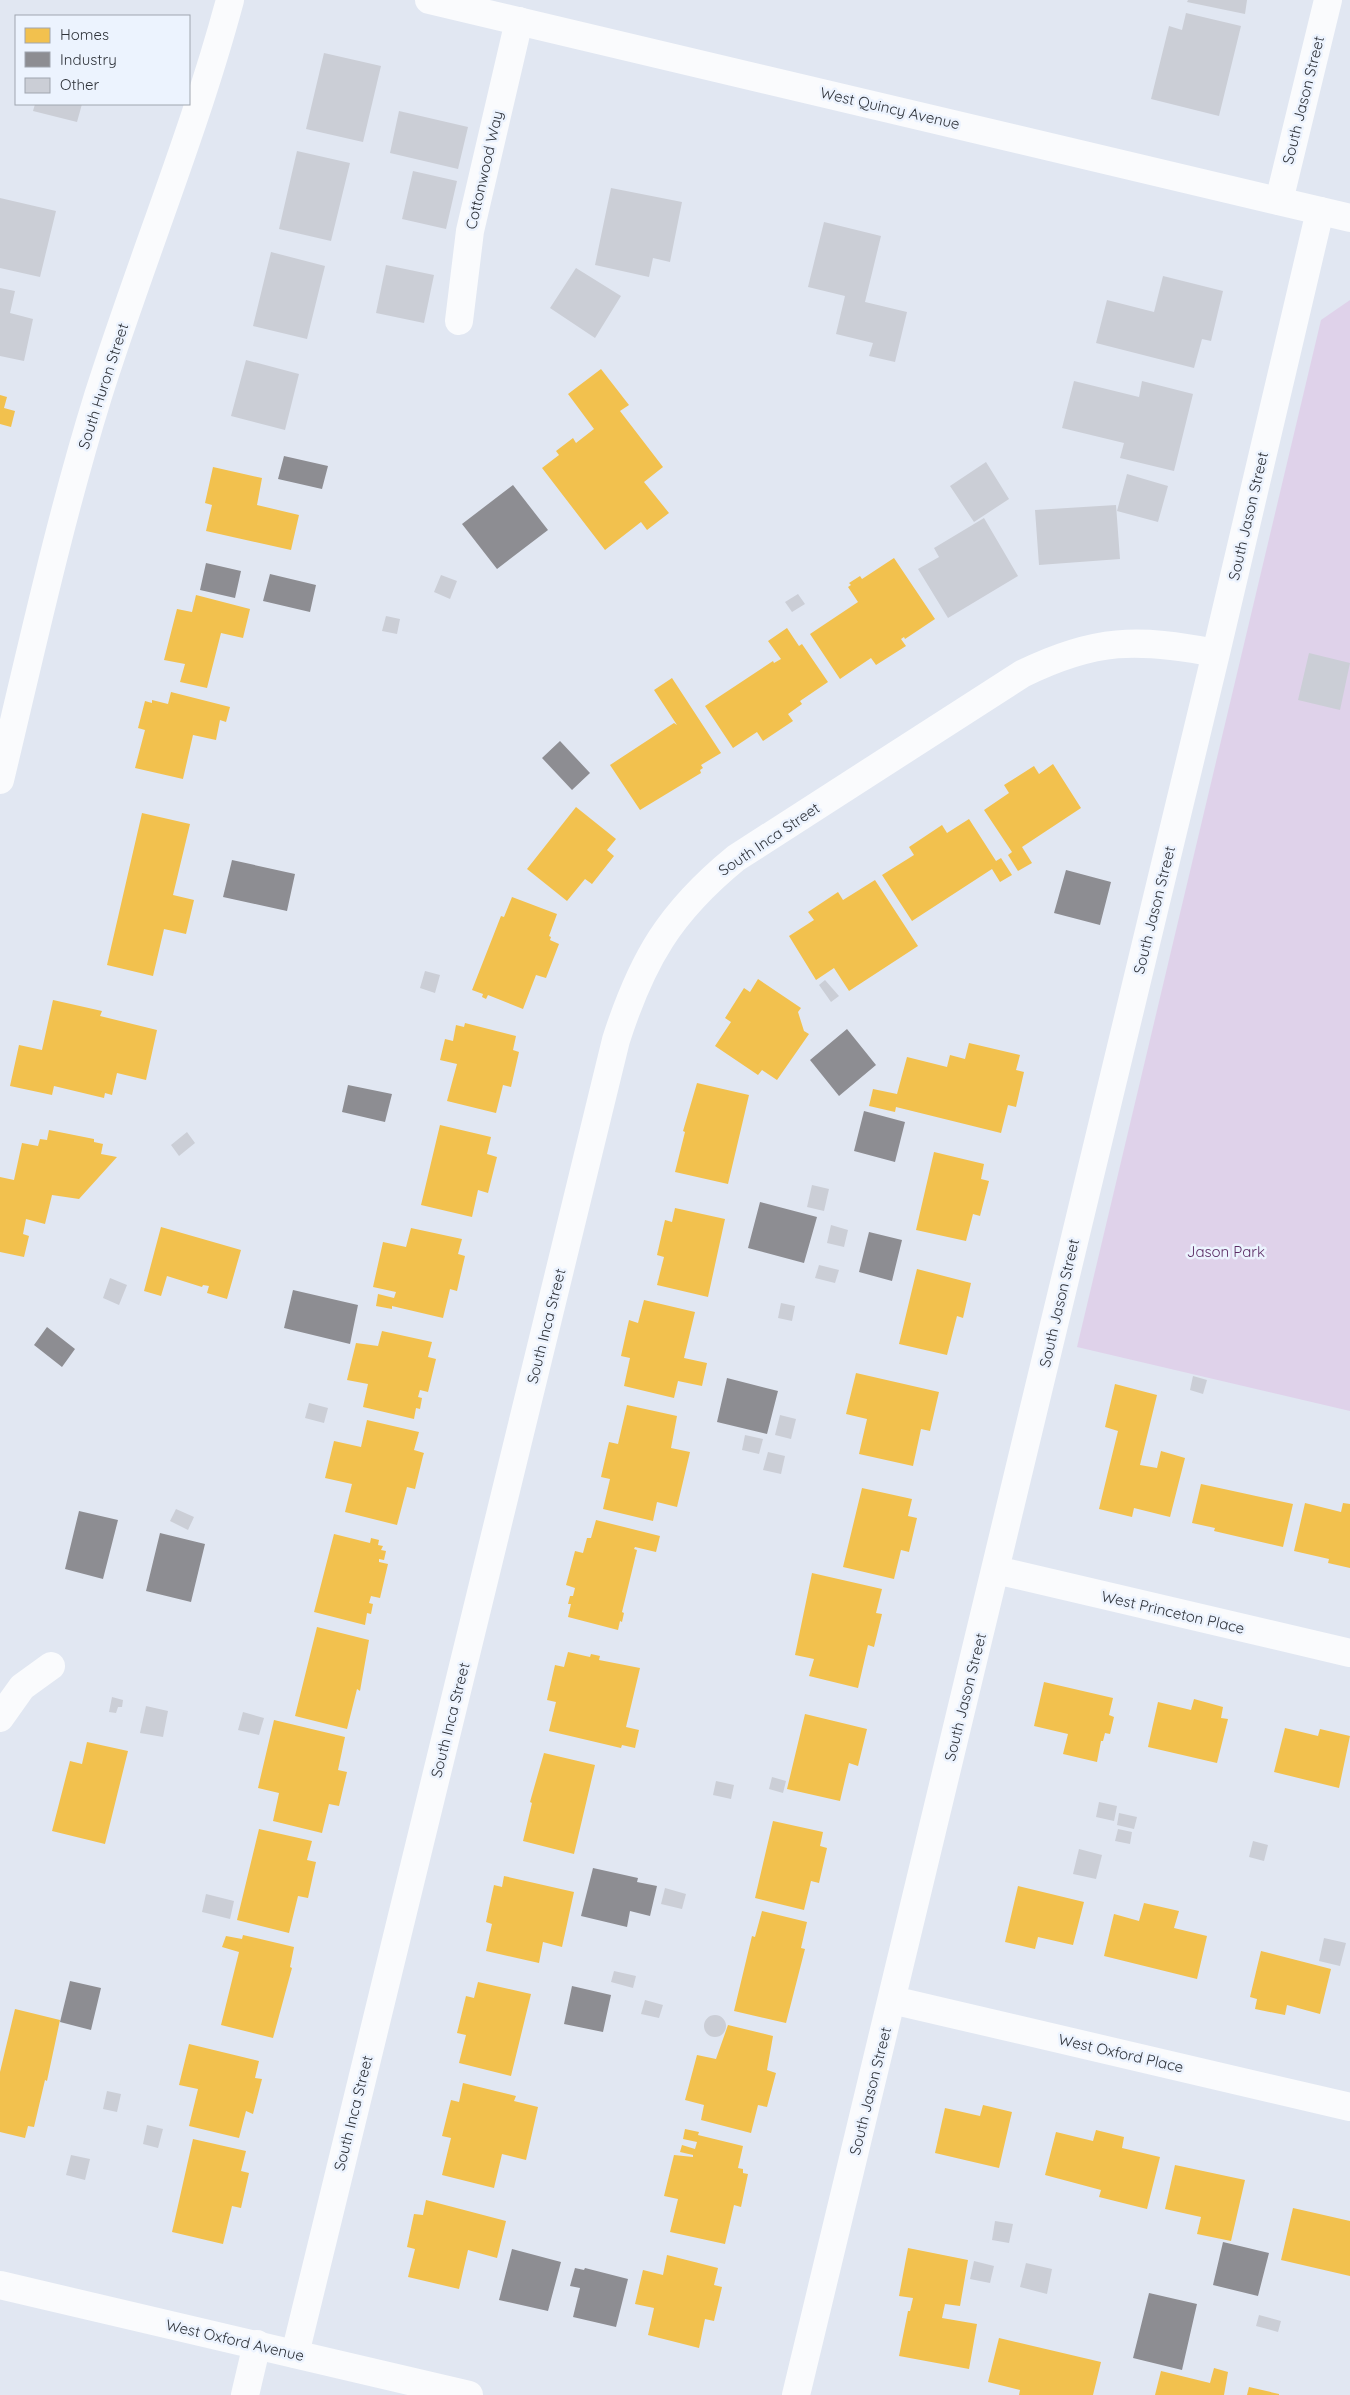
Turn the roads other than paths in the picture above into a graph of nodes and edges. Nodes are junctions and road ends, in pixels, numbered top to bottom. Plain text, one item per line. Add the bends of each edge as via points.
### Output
1 (230, 0) edge
2 (430, 0) edge
3 (1328, 0) edge
4 (519, 21) junction
5 (1279, 201) junction
6 (1320, 211) junction
7 (1350, 218) edge
8 (459, 321) dead end
9 (1216, 653) junction
10 (0, 780) edge
11 (996, 1570) junction
12 (1350, 1653) edge
13 (51, 1666) dead end
14 (0, 1718) edge
15 (892, 2000) junction
16 (1350, 2107) edge
17 (0, 2286) edge
18 (257, 2344) junction
19 (294, 2354) junction
20 (244, 2395) edge
21 (469, 2395) edge
22 (796, 2395) edge

1 - 10 street, South Huron Street via 198,108 80,455
2 - 4 street, West Quincy Avenue
3 - 5 street, South Jason Street
4 - 5 street, West Quincy Avenue
4 - 8 street, Cottonwood Way via 470,231
5 - 6 street, West Quincy Avenue
6 - 7 street, West Quincy Avenue
6 - 9 street, South Jason Street
9 - 11 street, South Jason Street
9 - 19 street, South Inca Street via 1168,644 1132,642 1099,646 1049,660 1022,674 736,858 707,882 654,947 635,983 616,1040
11 - 12 street, West Princeton Place
11 - 15 street, South Jason Street
13 - 14 street via 22,1687
15 - 16 street, West Oxford Place
15 - 22 street, South Jason Street
17 - 18 street, West Oxford Avenue
18 - 19 street, West Oxford Avenue
18 - 20 street
19 - 21 street, West Oxford Avenue

